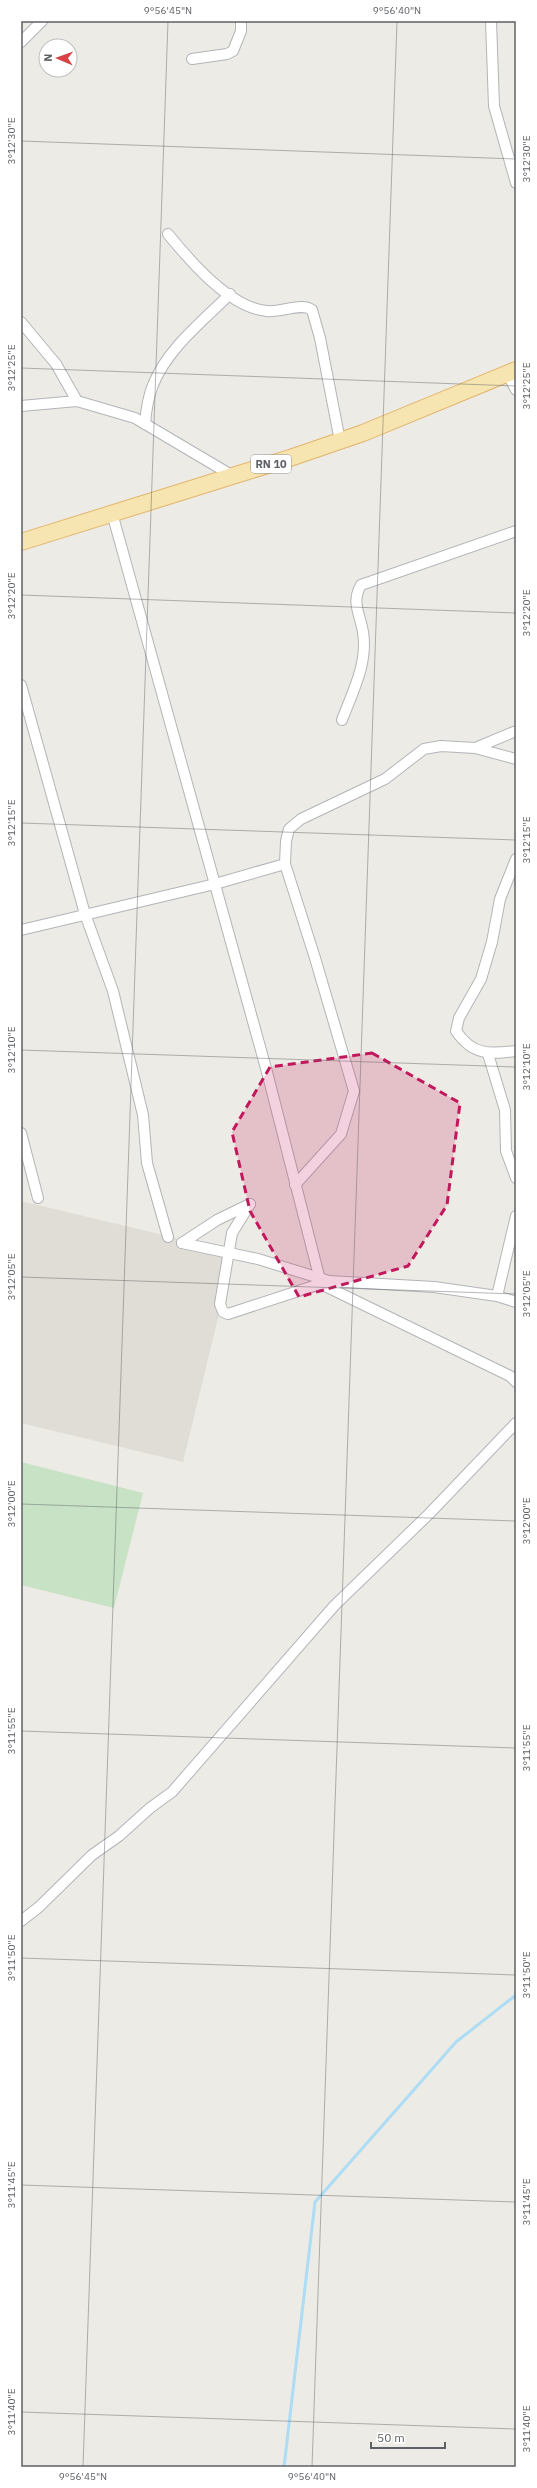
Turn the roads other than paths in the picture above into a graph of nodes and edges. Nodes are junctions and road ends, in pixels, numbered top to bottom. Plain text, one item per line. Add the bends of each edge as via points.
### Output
1 (42, 21) edge
2 (241, 21) edge
3 (491, 21) edge
4 (21, 42) edge
5 (192, 59) dead end
6 (516, 183) edge
7 (168, 234) dead end
8 (230, 294) junction
9 (21, 322) edge
10 (512, 372) edge
11 (516, 390) edge
12 (77, 401) junction
13 (21, 406) edge
14 (145, 424) junction
15 (340, 441) junction
16 (233, 476) junction
17 (112, 513) junction
18 (516, 531) edge
19 (21, 542) edge
20 (21, 685) edge
21 (342, 720) dead end
22 (516, 731) edge
23 (475, 748) junction
24 (516, 759) edge
25 (516, 859) edge
26 (285, 864) junction
27 (215, 884) junction
28 (85, 914) junction
29 (21, 930) edge
30 (516, 1051) edge
31 (488, 1054) junction
32 (21, 1134) edge
33 (516, 1178) edge
34 (295, 1185) junction
35 (38, 1198) dead end
36 (516, 1216) edge
37 (168, 1237) dead end
38 (229, 1254) junction
39 (323, 1280) junction
40 (497, 1296) junction
41 (516, 1302) edge
42 (516, 1382) edge
43 (516, 1423) edge
44 (21, 1921) edge

1 - 4 street
2 - 5 street via 241,31 233,51
3 - 6 street via 494,106
7 - 8 street via 191,262 219,288
8 - 14 street via 164,364 153,384
8 - 15 street via 256,309 278,312 303,307 312,310
9 - 12 street via 56,364
10 - 11 street
10 - 15 main road, RN 10
12 - 13 street
12 - 14 street via 135,418
14 - 16 street
15 - 16 main road, RN 10
16 - 17 main road, RN 10
17 - 19 main road, RN 10
17 - 27 street
18 - 21 street via 361,585 355,601 363,630 363,660
20 - 28 street
22 - 23 street
23 - 24 street
23 - 26 street via 441,746 424,749 385,779 301,819 289,829
25 - 31 street via 500,898 492,942 481,980 457,1024 456,1031 460,1037 479,1052
26 - 27 street
26 - 34 street via 354,1091 341,1134
27 - 28 street
27 - 34 street
28 - 29 street
28 - 37 street via 113,991 143,1115 147,1163
30 - 31 street
31 - 33 street via 505,1110 506,1151
32 - 35 street
34 - 39 street
36 - 40 street
38 - 38 street via 182,1243 217,1220 250,1204 232,1233
38 - 39 street
38 - 39 street via 220,1304 223,1312 228,1314
39 - 40 street via 434,1287
39 - 42 street via 510,1376
40 - 41 street
43 - 44 street via 429,1514 334,1606 172,1792 92,1855 39,1907

